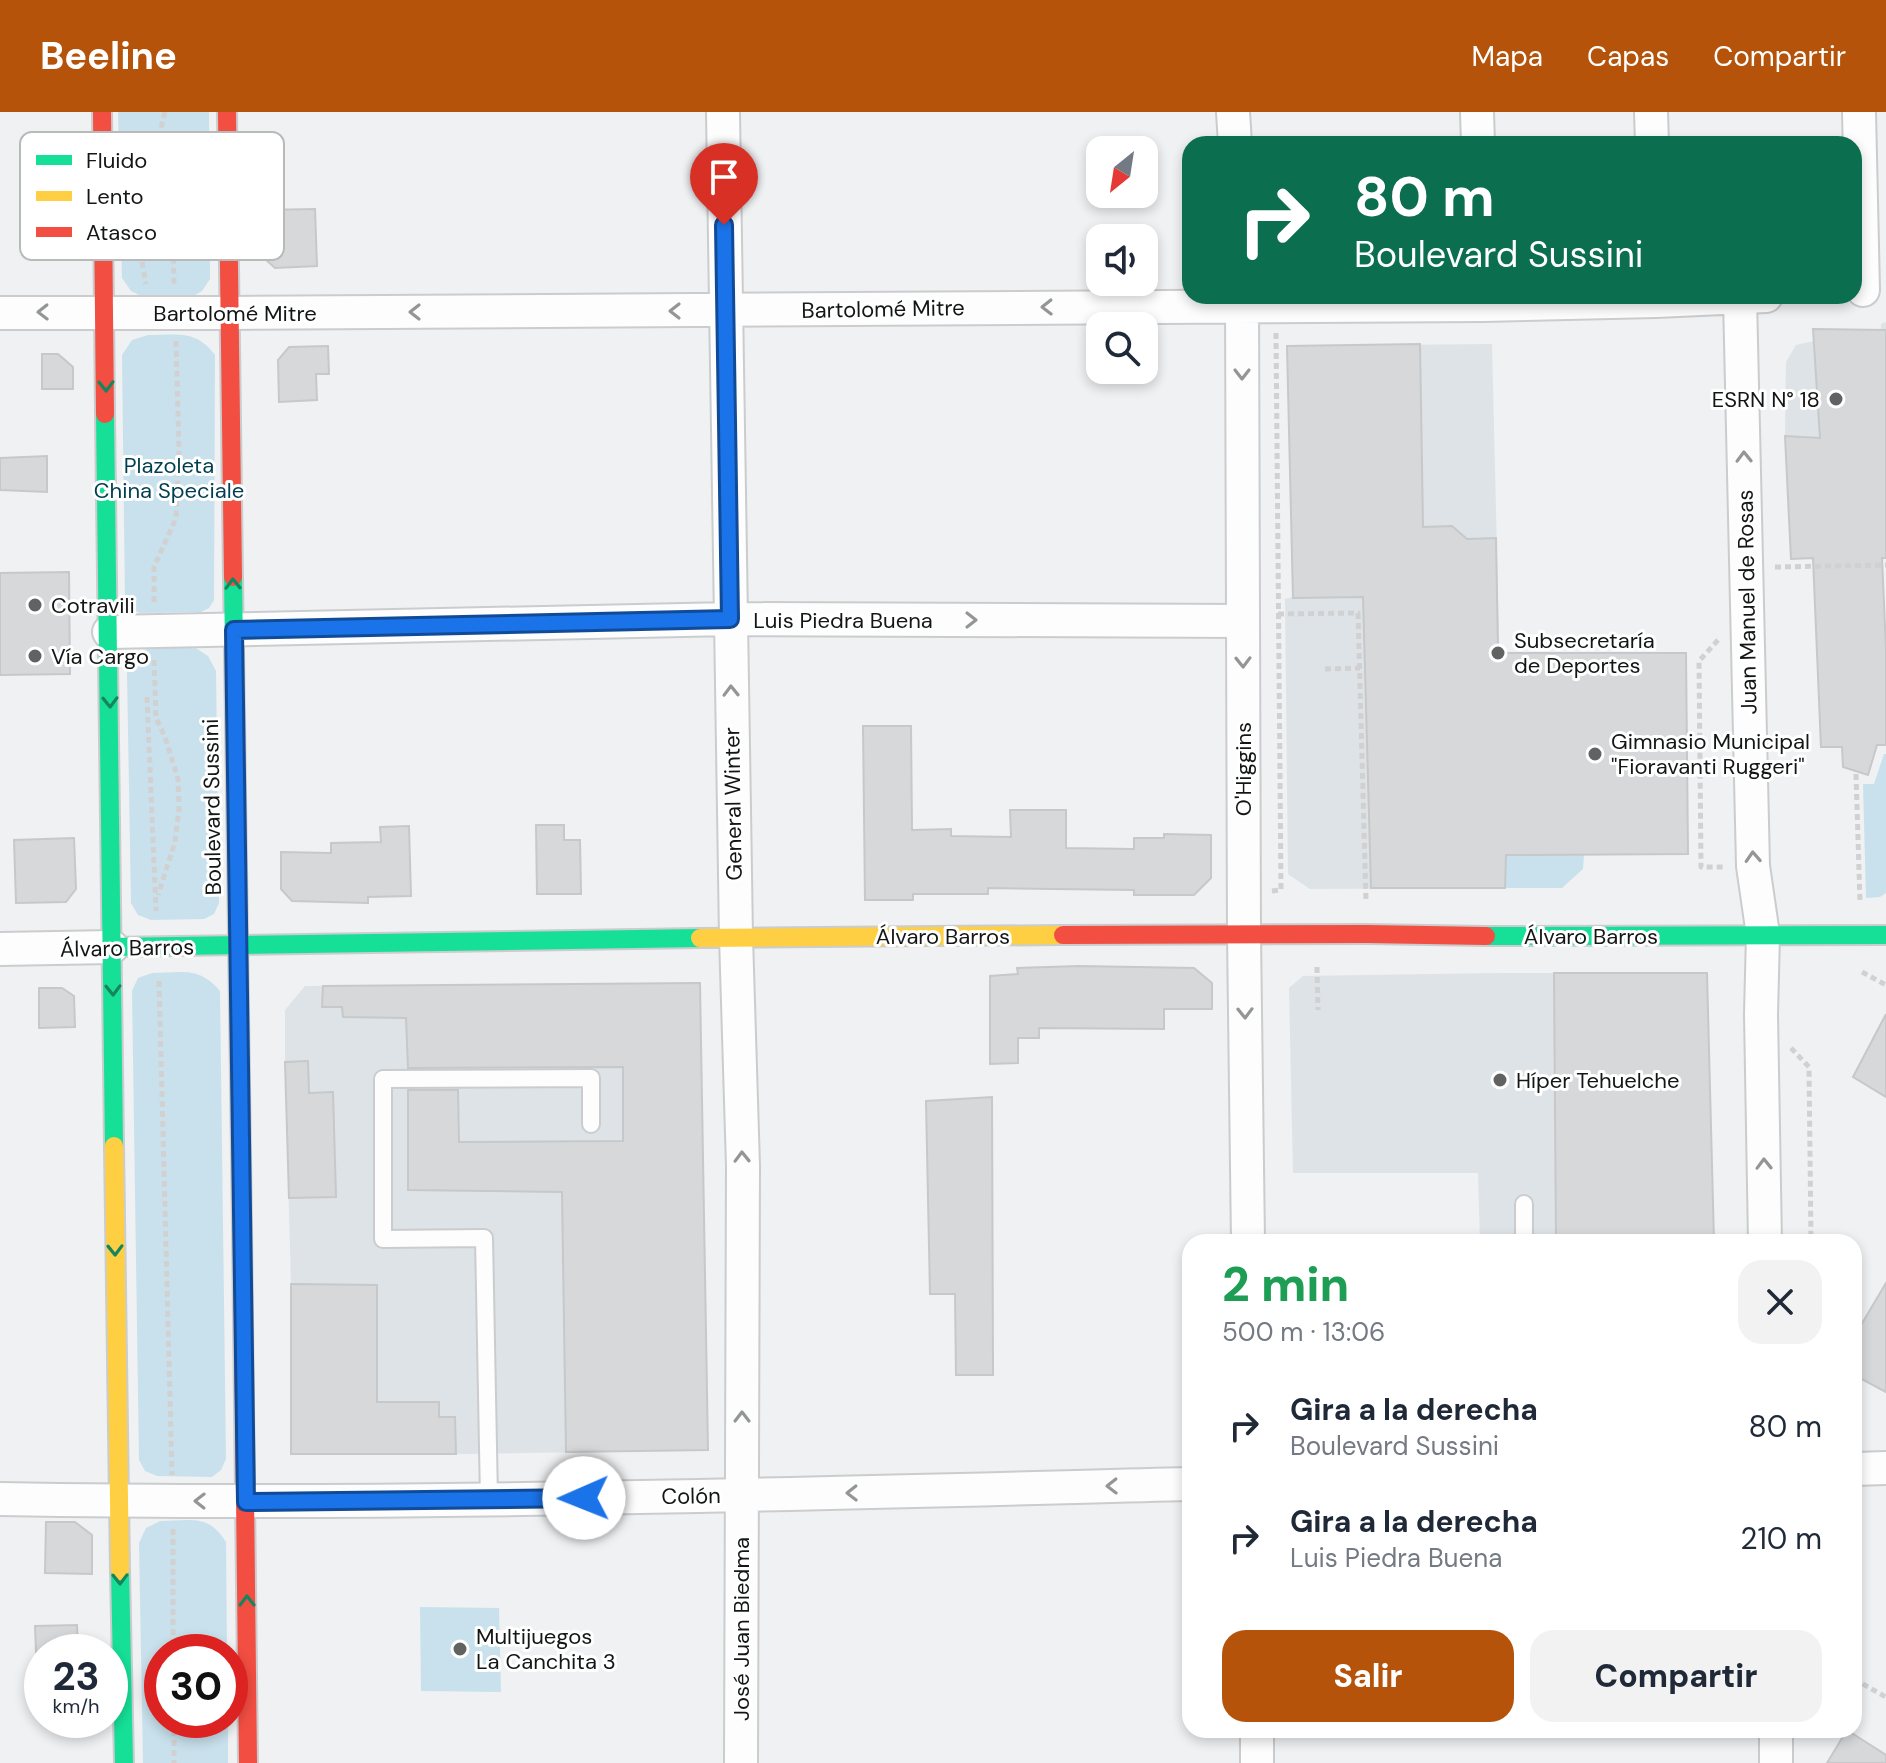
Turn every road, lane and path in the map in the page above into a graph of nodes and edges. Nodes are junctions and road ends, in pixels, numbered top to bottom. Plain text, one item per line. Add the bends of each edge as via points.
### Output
1 (102, 112) edge
2 (165, 112) edge
3 (227, 112) edge
4 (723, 112) edge
5 (1233, 112) edge
6 (1477, 112) edge
7 (1651, 112) edge
8 (1859, 112) edge
9 (102, 132) edge
10 (160, 132) edge
11 (227, 132) edge
12 (1234, 136) edge
13 (1478, 136) edge
14 (1652, 136) edge
15 (1860, 136) edge
16 (1862, 171) edge
17 (104, 260) edge
18 (141, 260) edge
19 (169, 260) edge
20 (228, 260) edge
21 (1868, 288) edge
22 (1182, 302) edge
23 (1242, 304) edge
24 (1268, 304) edge
25 (1318, 304) edge
26 (1753, 304) edge
27 (1276, 305) junction
28 (726, 310) junction
29 (0, 313) edge
30 (105, 313) junction
31 (160, 313) junction
32 (229, 313) junction
33 (1278, 614) junction
34 (730, 619) junction
35 (1242, 621) junction
36 (153, 630) junction
37 (234, 630) junction
38 (109, 632) junction
39 (1360, 668) junction
40 (1325, 669) dead end
41 (147, 694) dead end
42 (1856, 774) dead end
43 (1243, 892) junction
44 (1367, 934) junction
45 (1244, 935) junction
46 (1763, 935) junction
47 (1861, 935) junction
48 (1886, 935) edge
49 (736, 937) junction
50 (158, 946) junction
51 (112, 947) junction
52 (238, 947) junction
53 (0, 949) edge
54 (1761, 1014) junction
55 (591, 1124) dead end
56 (1524, 1204) dead end
57 (1248, 1234) edge
58 (1524, 1234) edge
59 (1765, 1234) edge
60 (1811, 1234) edge
61 (1886, 1468) edge
62 (1862, 1469) edge
63 (1182, 1484) edge
64 (1886, 1489) edge
65 (1862, 1490) edge
66 (742, 1495) junction
67 (0, 1499) edge
68 (489, 1499) junction
69 (118, 1501) junction
70 (173, 1501) junction
71 (246, 1502) junction
72 (173, 1634) edge
73 (1862, 1684) edge
74 (1886, 1697) edge
75 (174, 1738) edge
76 (1257, 1738) edge
77 (1776, 1738) edge
78 (124, 1763) edge
79 (174, 1763) edge
80 (248, 1763) edge
81 (741, 1763) edge
82 (1257, 1763) edge
83 (1776, 1763) edge

1 - 9 main road
2 - 10 path
3 - 11 main road, Boulevard Sussini
4 - 28 street, General Winter
5 - 12 street
6 - 13 street
7 - 14 street
8 - 15 street
16 - 21 street
17 - 30 main road
18 - 31 path
19 - 31 path
20 - 32 main road, Boulevard Sussini
22 -> 28 street, Bartolomé Mitre
23 -> 35 street, O'Higgins
24 - 27 street, Bartolomé Mitre
25 - 27 street, Bartolomé Mitre
46 -> 26 street, Juan Manuel de Rosas via 1753,866
27 - 33 path
28 -> 32 street, Bartolomé Mitre
28 - 34 street, General Winter
30 -> 29 street, Bartolomé Mitre
30 - 31 street, Bartolomé Mitre
30 -> 38 main road
31 - 32 street, Bartolomé Mitre
31 - 36 path via 179,449 176,518 154,567
37 -> 32 main road, Boulevard Sussini
33 - 39 path via 1358,613
33 - 43 path via 1281,890
34 -> 35 street, Luis Piedra Buena
34 - 37 street, Luis Piedra Buena
49 -> 34 street, General Winter
35 -> 43 street, O'Higgins
36 - 37 street, Luis Piedra Buena
36 - 38 street, Luis Piedra Buena
36 - 50 path via 156,718 178,779 179,809 175,842 158,891
37 - 52 main road, Boulevard Sussini
38 -> 51 main road
39 - 40 path
39 - 44 path
41 - 50 path
42 - 47 path
43 - 45 street, O'Higgins
44 - 45 main road, Álvaro Barros
44 - 46 main road, Álvaro Barros
45 - 49 main road, Álvaro Barros
45 -> 57 street, O'Higgins
46 - 47 main road, Álvaro Barros
46 - 54 street, Juan Manuel de Rosas
47 - 48 main road, Álvaro Barros
49 - 52 main road, Álvaro Barros
66 -> 49 street, General Winter via 743,1166
50 - 51 main road, Álvaro Barros
50 - 52 main road, Álvaro Barros
50 - 70 path
51 - 53 street, Álvaro Barros
51 -> 69 main road
52 - 71 main road, Boulevard Sussini
59 -> 54 street, Juan Manuel de Rosas
54 - 60 path via 1809,1067
55 - 68 lane via 591,1078 383,1079 383,1239 484,1238
56 - 58 lane
61 - 62 street
63 -> 66 street, Colón
64 - 65 street
66 - 68 street, Colón
66 - 81 street, José Juan Biedma
67 - 69 street, Colón
68 - 71 street, Colón
69 - 70 street, Colón
69 -> 78 main road
71 -> 70 street, Colón
70 - 72 path
80 -> 71 main road, Boulevard Sussini
73 - 74 path
75 - 79 path
76 - 82 street
77 - 83 street

